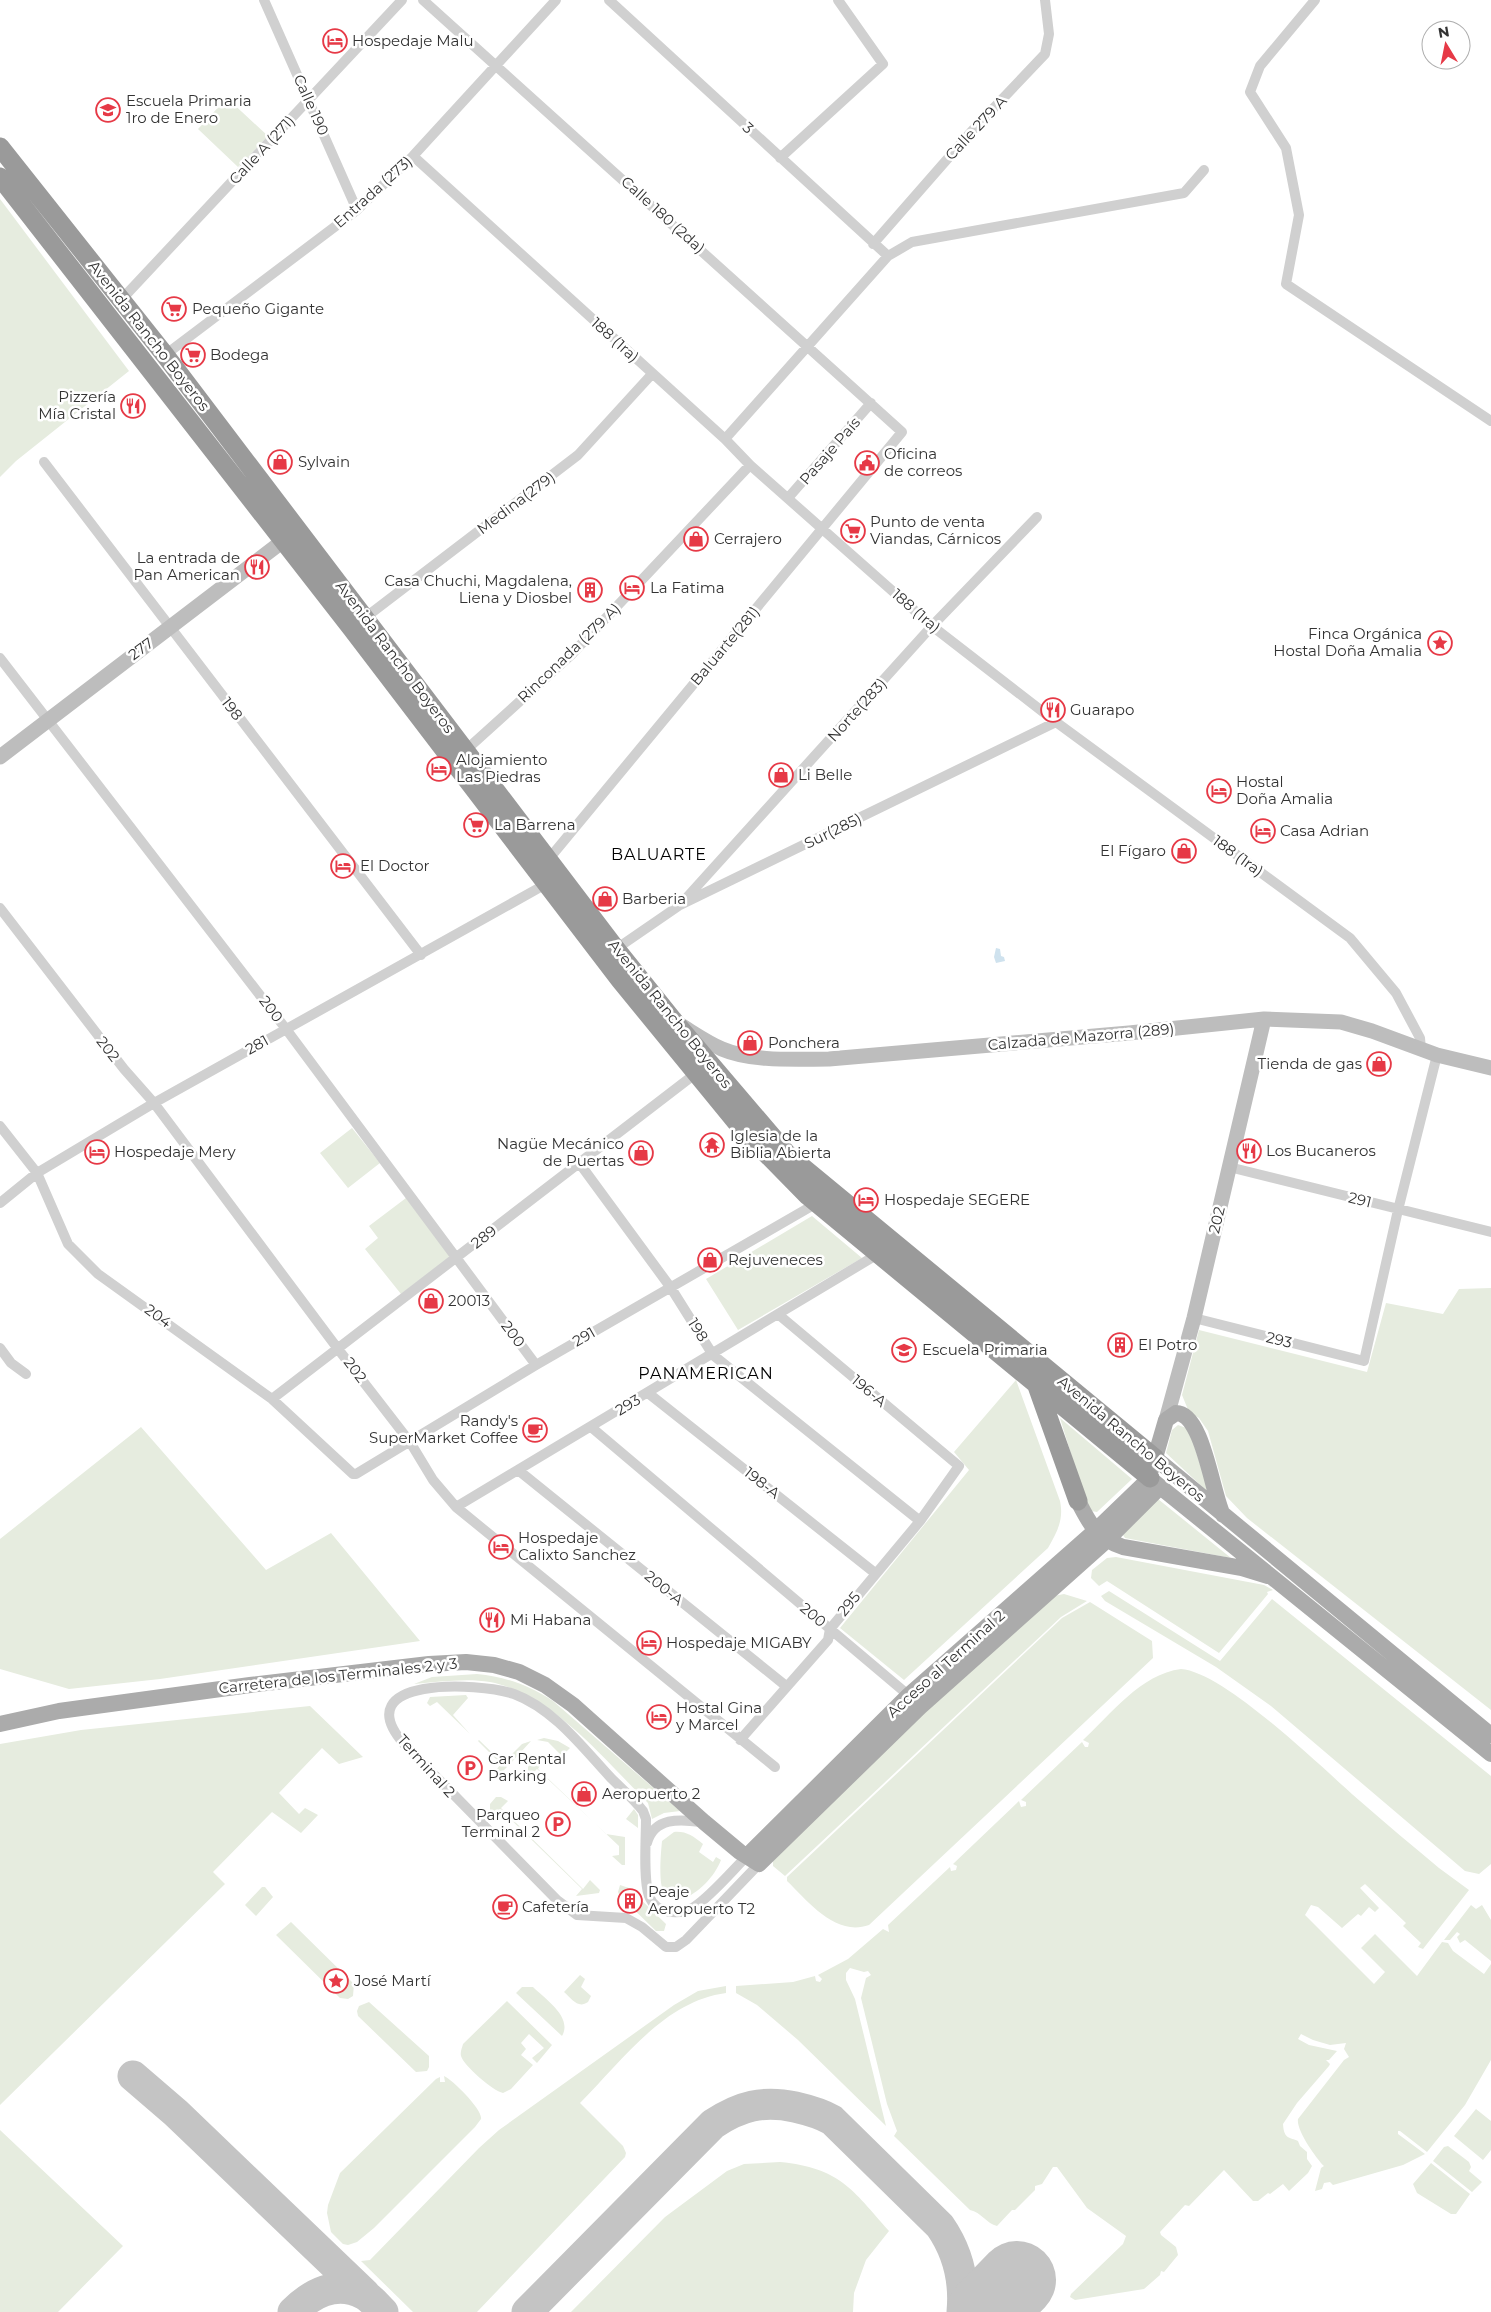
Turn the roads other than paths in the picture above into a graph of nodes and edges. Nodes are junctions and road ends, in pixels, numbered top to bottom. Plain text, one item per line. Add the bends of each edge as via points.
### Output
1 (264, 0) edge
2 (402, 0) edge
3 (423, 0) edge
4 (556, 0) edge
5 (609, 0) edge
6 (838, 0) edge
7 (1045, 0) edge
8 (1315, 0) edge
9 (496, 66) junction
10 (308, 100) junction
11 (0, 147) edge
12 (413, 156) junction
13 (780, 158) junction
14 (1204, 170) dead end
15 (0, 177) edge
16 (357, 210) junction
17 (873, 244) junction
18 (888, 256) junction
19 (122, 299) junction
20 (809, 346) junction
21 (165, 355) junction
22 (652, 374) junction
23 (871, 403) junction
24 (1487, 418) edge
25 (902, 432) joint
26 (725, 439) junction
27 (44, 462) dead end
28 (750, 465) junction
29 (788, 498) junction
30 (1037, 517) dead end
31 (822, 528) junction
32 (283, 540) junction
33 (366, 617) junction
34 (932, 626) junction
35 (169, 628) junction
36 (0, 658) edge
37 (49, 720) junction
38 (1056, 722) junction
39 (466, 750) junction
40 (0, 757) edge
41 (548, 860) junction
42 (546, 884) junction
43 (680, 905) junction
44 (0, 908) edge
45 (616, 949) junction
46 (421, 955) junction
47 (1264, 1019) junction
48 (673, 1020) junction
49 (286, 1029) junction
50 (1421, 1049) junction
51 (1437, 1055) junction
52 (1491, 1068) edge
53 (695, 1074) junction
54 (154, 1103) junction
55 (0, 1126) edge
56 (580, 1164) junction
57 (1229, 1167) junction
58 (37, 1173) junction
59 (0, 1203) edge
60 (817, 1203) junction
61 (1398, 1210) junction
62 (1491, 1232) edge
63 (878, 1254) junction
64 (457, 1258) junction
65 (671, 1288) junction
66 (779, 1315) junction
67 (1194, 1318) junction
68 (0, 1348) edge
69 (338, 1349) junction
70 (713, 1355) junction
71 (536, 1365) junction
72 (26, 1374) dead end
73 (1036, 1385) junction
74 (1174, 1388) junction
75 (648, 1393) junction
76 (272, 1398) junction
77 (1181, 1413) junction
78 (1166, 1420) junction
79 (592, 1427) junction
80 (410, 1442) junction
81 (1155, 1458) junction
82 (959, 1466) joint
83 (518, 1470) junction
84 (353, 1474) joint
85 (1155, 1482) junction
86 (1078, 1501) junction
87 (456, 1508) junction
88 (1224, 1517) junction
89 (920, 1521) junction
90 (1101, 1536) junction
91 (1074, 1550) junction
92 (875, 1572) junction
93 (1279, 1581) junction
94 (830, 1629) junction
95 (786, 1686) junction
96 (915, 1701) junction
97 (0, 1724) edge
98 (1491, 1735) edge
99 (740, 1740) junction
100 (1491, 1754) edge
101 (775, 1767) dead end
102 (704, 1822) junction
103 (646, 1846) junction
104 (753, 1860) junction

1 - 10 street, Calle 190
2 - 10 street, Calle A (271)
3 - 9 street, Calle 180 (2da)
4 - 9 street, Entrada (273)
5 - 13 street, 3
6 - 13 street via 883,64
7 - 17 street, Calle 279 A via 1049,34 1045,54 971,132
8 - 24 street via 1260,66 1250,92 1286,148 1299,215 1286,284
9 - 12 street, Entrada (273)
9 - 20 street, Calle 180 (2da)
10 - 16 street, Calle 190
10 - 19 street, Calle A (271)
11 - 19 highway, Avenida Rancho Boyeros
12 - 16 street, Entrada (273)
12 - 22 street, 188 (1ra)
13 - 17 street, 3
14 - 18 street via 1184,193 912,242
15 - 32 highway, Avenida Rancho Boyeros
16 - 21 street, Entrada (273)
17 - 18 street, 3
18 - 20 street
19 - 21 highway, Avenida Rancho Boyeros
20 - 23 street, Calle 180 (2da)
20 - 26 street
21 - 33 highway, Avenida Rancho Boyeros
22 - 26 street, 188 (1ra)
22 - 33 street, Medina(279) via 578,455
23 - 25 street, Calle 180 (2da)
23 - 29 street, Pasaje País
25 - 31 street, Baluarte(281)
26 - 28 street, 188 (1ra)
27 - 35 street, 198
28 - 29 street, 188 (1ra)
28 - 39 street, Rinconada (279 A) via 571,655
29 - 31 street, 188 (1ra)
30 - 34 street, Norte(283)
31 - 34 street, 188 (1ra)
31 - 41 street, Baluarte(281)
32 - 35 street, 277
32 - 42 highway, Avenida Rancho Boyeros
33 - 39 highway, Avenida Rancho Boyeros
34 - 38 street, 188 (1ra)
34 - 43 street, Norte(283)
35 - 37 street, 277
35 - 46 street, 198
36 - 37 street, 200
37 - 40 street, 277
37 - 49 street, 200
38 - 43 street, Sur(285)
38 - 50 street, 188 (1ra) via 1350,938 1396,993 1420,1038
39 - 41 highway, Avenida Rancho Boyeros
41 - 45 highway, Avenida Rancho Boyeros
42 - 46 street, 281
42 - 53 highway, Avenida Rancho Boyeros
43 - 45 street, Sur(285)
44 - 54 street, 202 via 124,1070
45 - 48 highway, Avenida Rancho Boyeros
46 - 49 street, 281
47 - 48 street, Calzada de Mazorra (289) via 829,1059 785,1059 723,1050
47 - 50 street, Calzada de Mazorra (289) via 1341,1022
47 - 57 street, 202
48 - 81 highway, Avenida Rancho Boyeros via 788,1155
49 - 54 street, 281
49 - 64 street, 200
50 - 51 street, Calzada de Mazorra (289)
51 - 52 street, Calzada de Mazorra (289)
51 - 61 street
53 - 56 street, 289
53 - 60 highway, Avenida Rancho Boyeros via 779,1168
54 - 58 street, 281
54 - 69 street, 202
55 - 58 street, 204
56 - 64 street, 289
56 - 65 street, 198
57 - 61 street, 291
57 - 67 street, 202
58 - 59 street, 281
58 - 76 street, 204 via 68,1244 98,1274
60 - 63 highway, Avenida Rancho Boyeros
60 - 65 street, 291
61 - 62 street, 291
61 - 67 street, 293 via 1364,1361
63 - 66 street, 293
63 - 73 highway, Avenida Rancho Boyeros
64 - 69 street, 289
64 - 71 street, 200
65 - 70 street, 198
65 - 71 street, 291
66 - 70 street, 293
66 - 82 street, 196-A
67 - 74 street, 202
68 - 72 street via 11,1363
69 - 76 street, 289
69 - 80 street, 202
70 - 75 street, 293
70 - 89 street, 198
71 - 80 street, 291
73 - 85 highway, Avenida Rancho Boyeros
73 - 86 highway
74 - 77 street
74 - 78 street, 202
75 - 79 street, 293
75 - 92 street, 198-A
76 - 84 street, 204
77 - 78 main road via 1172,1414
77 - 88 main road via 1198,1433
78 - 81 main road
79 - 83 street, 293
79 - 94 street, 200
80 - 84 street, 291
80 - 87 street, 202 via 433,1480
81 - 85 main road
81 - 88 main road, Avenida Rancho Boyeros
82 - 89 street, 295
83 - 87 street, 293
83 - 95 street, 200-A
85 - 90 main road, Acceso al Terminal 2
85 - 93 main road, Avenida Rancho Boyeros
86 - 90 main road
86 - 91 main road via 1078,1535
87 - 99 street, 202
88 - 98 main road, Avenida Rancho Boyeros
89 - 92 street, 295
90 - 91 main road, Acceso al Terminal 2
90 - 93 main road via 1123,1547 1242,1568
90 - 96 main road, Acceso al Terminal 2
91 - 96 main road, Acceso al Terminal 2
92 - 94 street, 295
93 - 100 main road, Avenida Rancho Boyeros
94 - 95 street, 295 via 828,1640
94 - 96 street, 200
95 - 99 street, 295
96 - 104 main road, Acceso al Terminal 2
97 - 102 main road, Carretera de los Terminales 2 y 3 via 59,1711 269,1682 429,1664 466,1662 494,1665 520,1672 573,1705
99 - 101 street, 202
102 - 103 street via 664,1822 653,1830
102 - 104 main road, Carretera de los Terminales 2 y 3
103 - 104 street, Terminal 2 via 650,1897 660,1908 670,1912 695,1906
103 - 104 street, Terminal 2 via 645,1814 640,1806 571,1736 530,1702 492,1688 443,1687 409,1692 392,1706 390,1722 395,1734 557,1900 577,1915 622,1916 642,1927 666,1947 676,1947 686,1940

